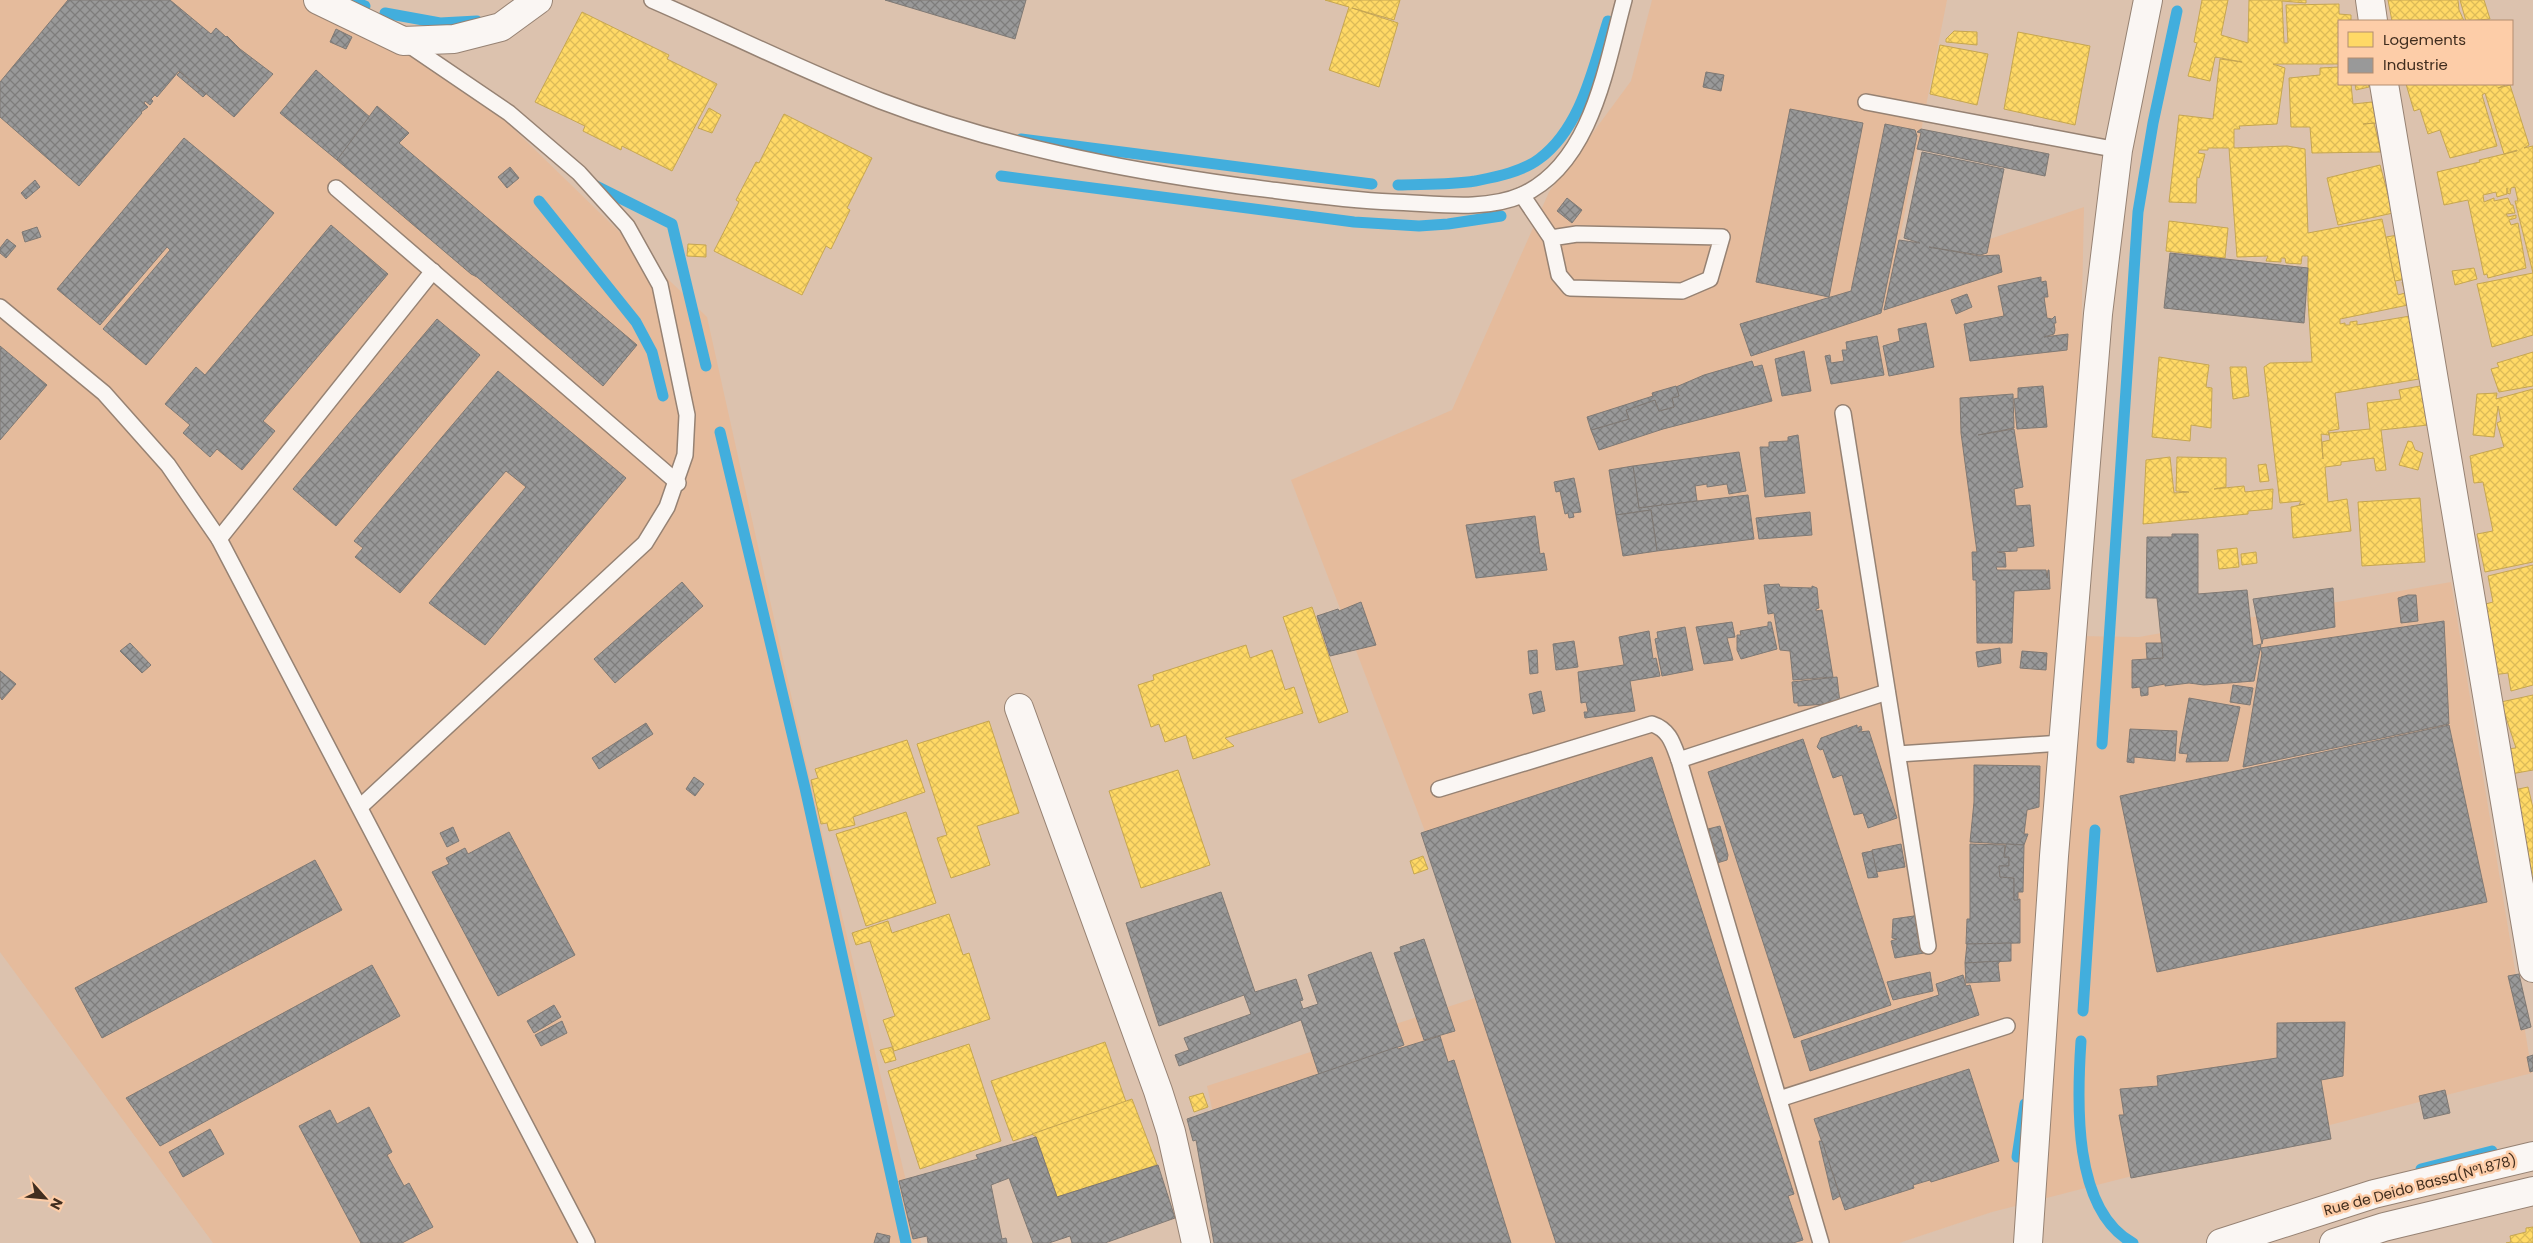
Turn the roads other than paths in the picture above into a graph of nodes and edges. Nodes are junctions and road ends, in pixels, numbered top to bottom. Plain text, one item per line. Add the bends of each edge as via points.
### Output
1 (318, 0) edge
2 (538, 0) edge
3 (652, 0) edge
4 (1624, 0) edge
5 (2148, 0) edge
6 (2370, 0) edge
7 (2373, 20) edge
8 (403, 41) junction
9 (2384, 85) edge
10 (1866, 102) dead end
11 (2118, 150) junction
12 (336, 188) dead end
13 (1522, 195) junction
14 (1552, 238) junction
15 (434, 271) junction
16 (0, 306) edge
17 (1843, 413) dead end
18 (678, 482) junction
19 (219, 539) junction
20 (1887, 692) junction
21 (1018, 708) dead end
22 (2062, 743) junction
23 (1898, 754) junction
24 (1679, 760) junction
25 (1439, 788) dead end
26 (360, 807) junction
27 (1928, 946) dead end
28 (2533, 968) edge
29 (2007, 1026) dead end
30 (1778, 1099) junction
31 (2533, 1156) edge
32 (2533, 1191) edge
33 (2387, 1235) edge
34 (587, 1243) edge
35 (1196, 1243) edge
36 (1821, 1243) edge
37 (2028, 1243) edge
38 (2220, 1243) edge
39 (2334, 1243) edge

1 - 8 street
2 - 8 street via 501,27 454,38
3 - 13 lane via 881,101 1011,144 1183,178 1349,200 1485,204
4 - 13 lane via 1593,112 1576,145 1550,176
5 - 11 street
6 - 7 street
8 - 18 lane via 540,138 579,173 627,226 660,285 687,415 685,455
9 - 28 street
10 - 11 lane
11 - 22 street via 2098,314
12 - 15 lane
13 - 14 lane
14 - 14 lane via 1559,275 1570,288 1682,291 1710,279 1722,237 1577,234
15 - 18 lane
15 - 19 lane
16 - 19 lane via 104,393 168,465
17 - 20 lane
18 - 26 lane via 645,543
19 - 26 lane
20 - 23 lane
20 - 24 lane
21 - 35 street via 1158,1091 1171,1132
22 - 23 lane
22 - 37 street
23 - 27 lane
24 - 25 lane via 1670,735 1652,724
24 - 30 lane
26 - 34 lane
29 - 30 lane
30 - 36 lane
31 - 38 street, Rue de Deido Bassa(N°1.878) via 2374,1194
32 - 33 street
33 - 39 street

